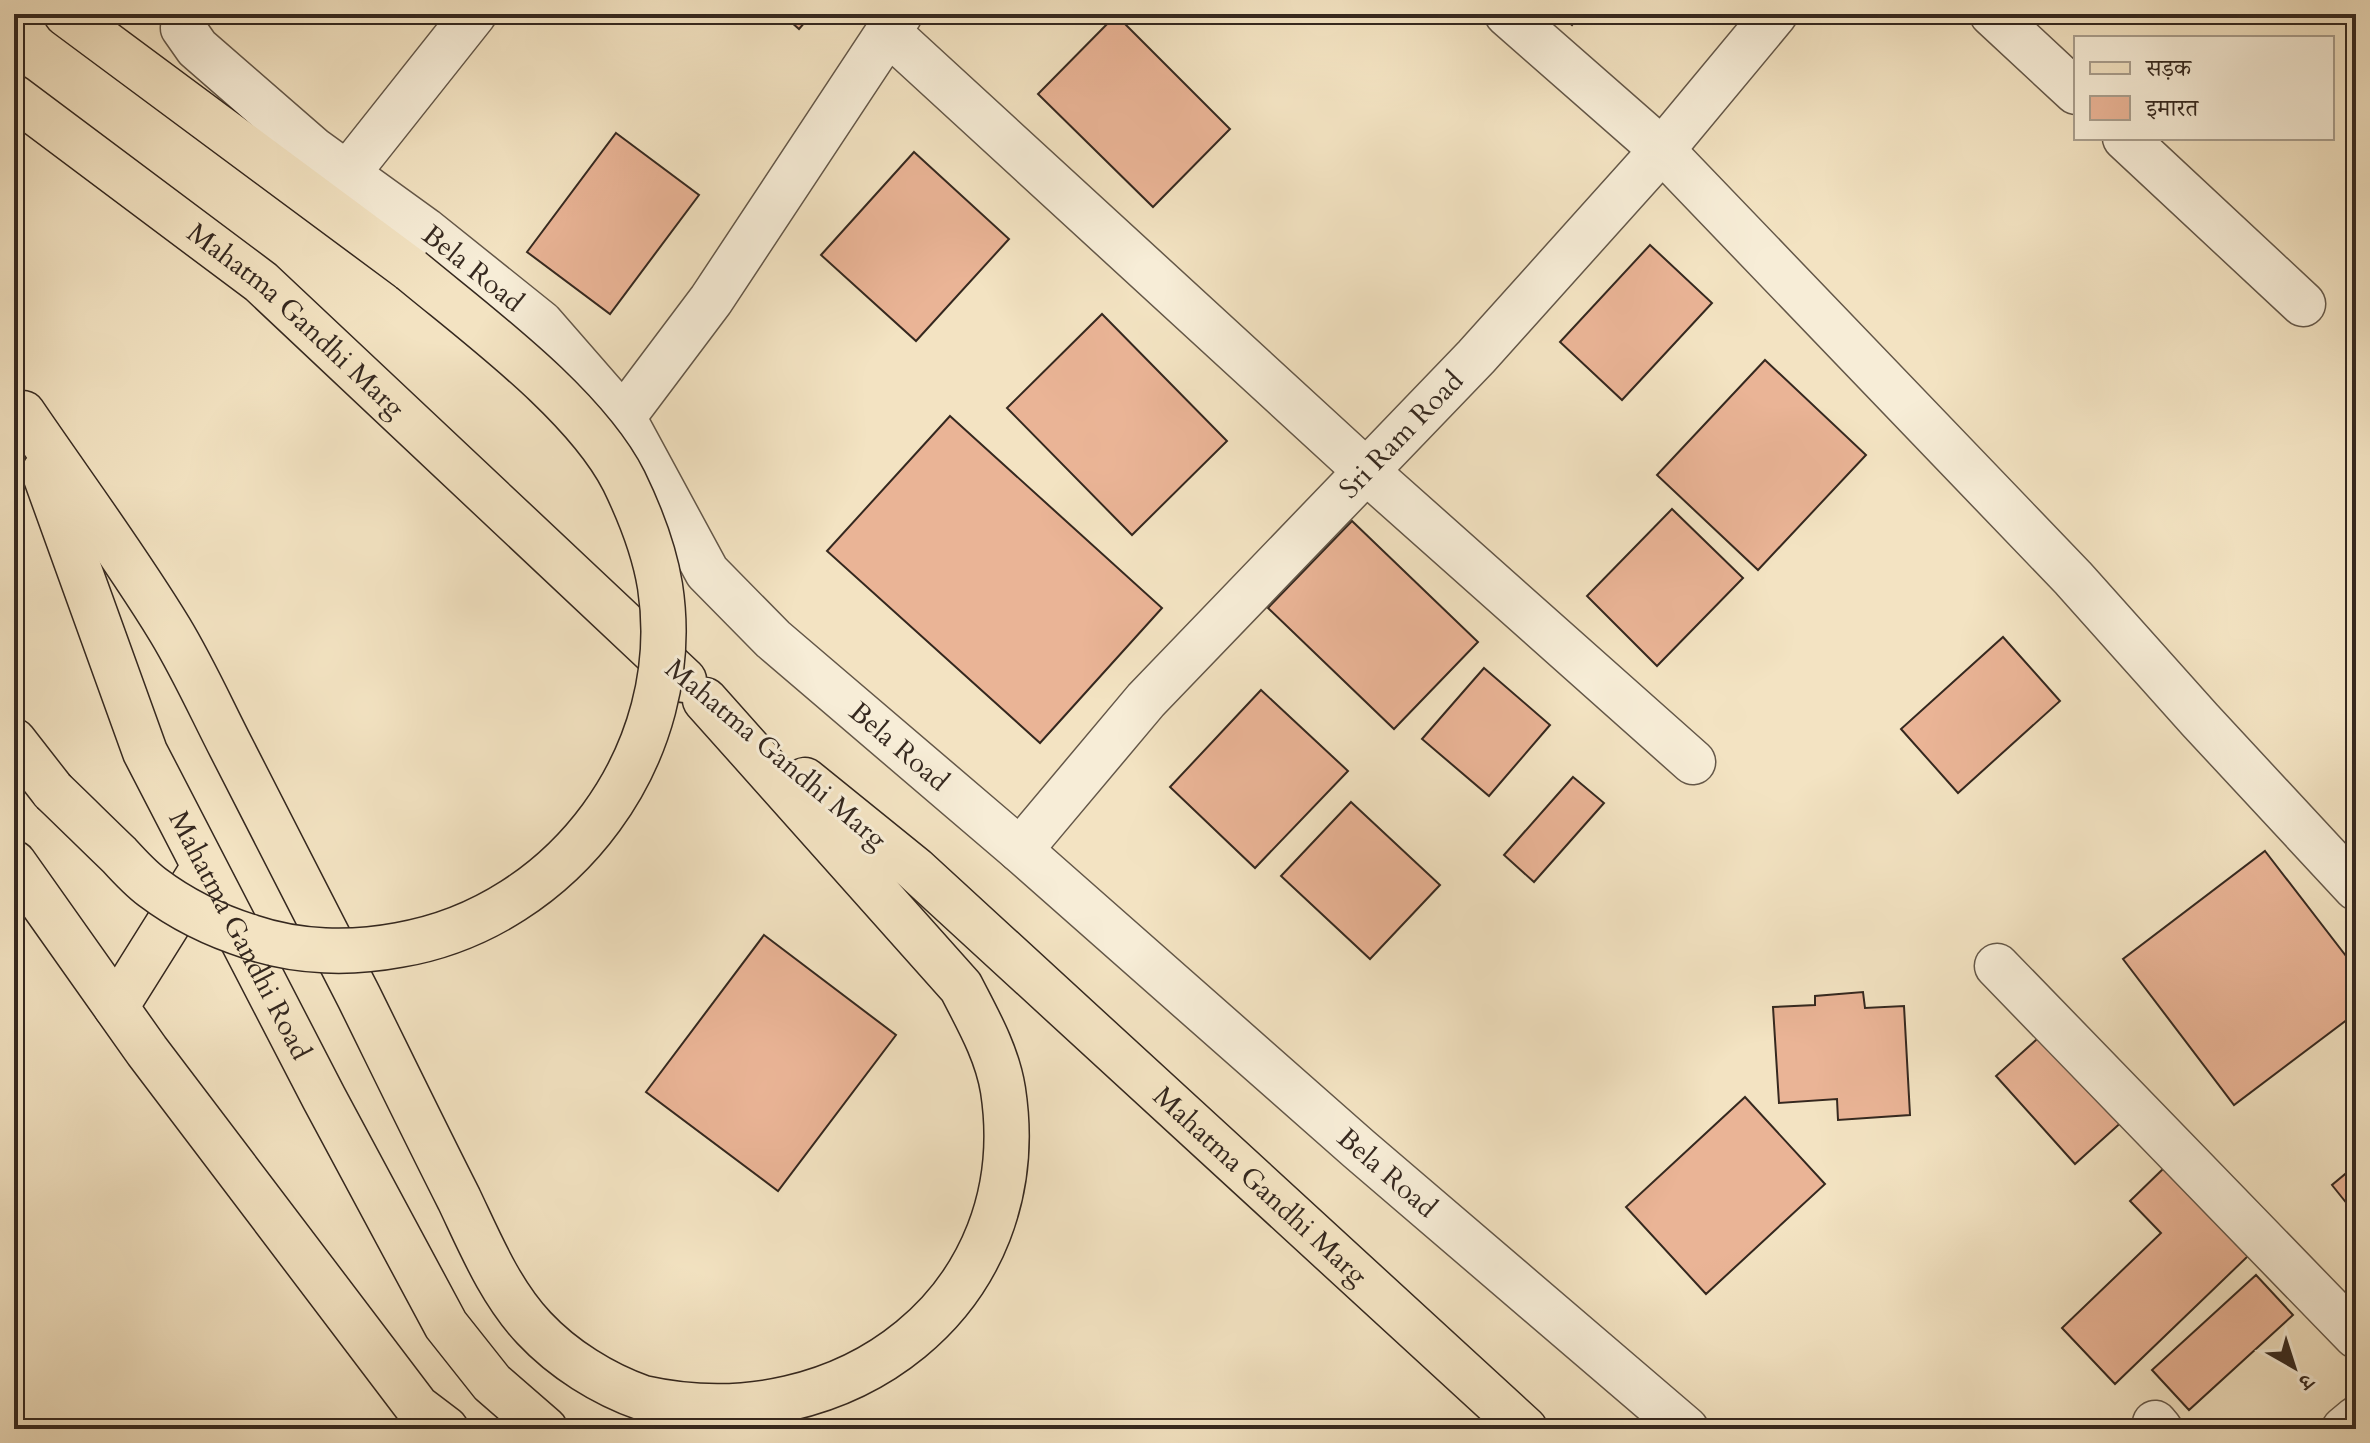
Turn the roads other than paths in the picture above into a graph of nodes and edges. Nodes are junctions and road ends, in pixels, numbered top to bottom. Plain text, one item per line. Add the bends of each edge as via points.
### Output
1 (66, 14) edge
2 (184, 14) edge
3 (474, 14) edge
4 (1507, 14) edge
5 (1775, 14) edge
6 (1992, 14) edge
7 (894, 23) edge
8 (2074, 90) edge
9 (14, 97) edge
10 (2127, 140) edge
11 (1662, 150) junction
12 (347, 174) junction
13 (2303, 304) dead end
14 (18, 405) edge
15 (623, 417) junction
16 (1366, 471) junction
17 (705, 700) junction
18 (14, 741) edge
19 (1693, 762) dead end
20 (1020, 850) junction
21 (14, 863) edge
22 (204, 867) junction
23 (2356, 888) edge
24 (1997, 966) dead end
25 (116, 1007) junction
26 (2356, 1336) edge
27 (2356, 1419) edge
28 (446, 1429) edge
29 (545, 1429) edge
30 (1525, 1429) edge
31 (1686, 1429) edge
32 (2344, 1429) edge

1 - 18 main road, bridge via 411,270 503,347 589,430 622,478 646,530 660,587 663,644 655,702 637,757 610,808 573,854 529,892 479,921 425,941 367,951 310,950 199,917 150,886 53,791
2 - 12 street, Bela Road via 183,28 197,48
3 - 12 street
4 - 11 street
5 - 11 street, Sri Ram Road
6 - 8 street
7 - 15 street via 711,300
7 - 16 street
9 - 17 main road, Mahatma Gandhi Marg via 261,282
10 - 13 street
11 - 16 street, Sri Ram Road
11 - 23 street via 2073,578
12 - 15 street, Bela Road via 541,323
14 - 17 main road via 171,632 501,1283 533,1327 574,1363 621,1390 672,1407 727,1414 781,1410 833,1395 881,1370 924,1337 960,1295 986,1247 1002,1195 1007,1141 1002,1087 986,1035 961,987
14 - 22 main road, Mahatma Gandhi Road via 145,752
15 - 20 street, Bela Road via 707,572 773,639
16 - 19 street
16 - 20 street, Sri Ram Road via 1146,700
17 - 30 main road, Mahatma Gandhi Marg via 915,869
20 - 31 street, Bela Road
21 - 25 main road
22 - 25 main road
22 - 29 main road, Mahatma Gandhi Road via 446,1325 492,1383
24 - 26 street
25 - 28 main road via 417,1407
27 - 32 street

